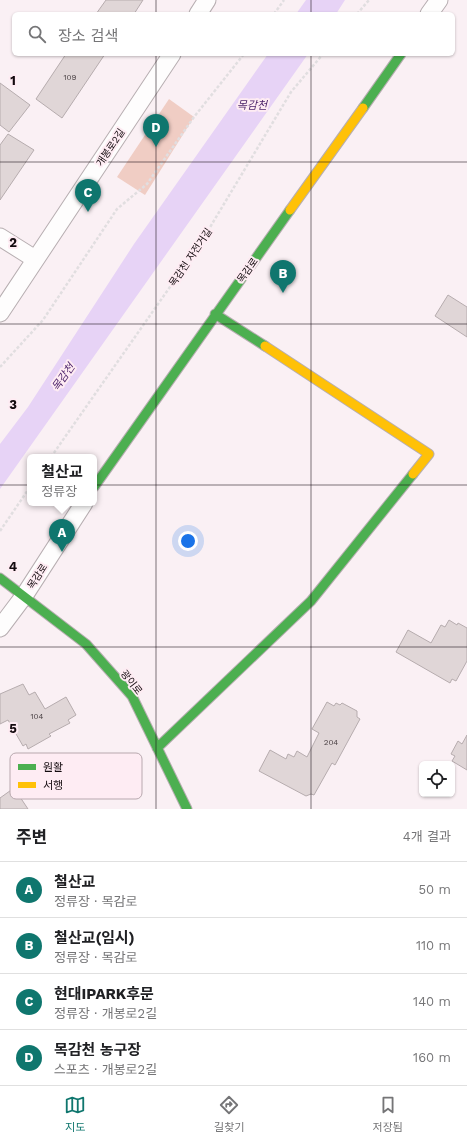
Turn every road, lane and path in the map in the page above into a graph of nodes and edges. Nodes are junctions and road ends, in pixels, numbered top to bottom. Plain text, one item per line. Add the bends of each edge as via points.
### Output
1 (207, 0) edge
2 (284, 0) edge
3 (369, 0) edge
4 (439, 0) edge
5 (199, 12) edge
6 (275, 12) edge
7 (359, 12) edge
8 (430, 12) edge
9 (171, 56) edge
10 (242, 56) edge
11 (322, 56) edge
12 (400, 56) edge
13 (0, 238) edge
14 (35, 259) junction
15 (0, 313) edge
16 (216, 314) junction
17 (0, 367) edge
18 (52, 454) edge
19 (97, 483) edge
20 (27, 491) edge
21 (82, 506) edge
22 (0, 531) edge
23 (0, 578) edge
24 (24, 596) junction
25 (0, 628) edge
26 (157, 748) junction
27 (187, 809) edge

1 - 5 street
2 - 6 path
3 - 7 path
4 - 8 street
9 - 14 street, 개봉로2길
10 - 17 path via 194,117 147,184 117,209 43,320
11 - 18 path, 목감천 자전거길 via 291,92 200,244
12 - 16 street, 목감로
13 - 14 street
14 - 15 street, 개봉로2길
16 - 19 street, 목감로
16 - 26 street via 429,454 311,601
20 - 22 path
21 - 24 street, 목감로
23 - 24 street, 광이로
24 - 25 street, 목감로
24 - 26 street, 광이로 via 86,644 132,696
26 - 27 street, 광이로

